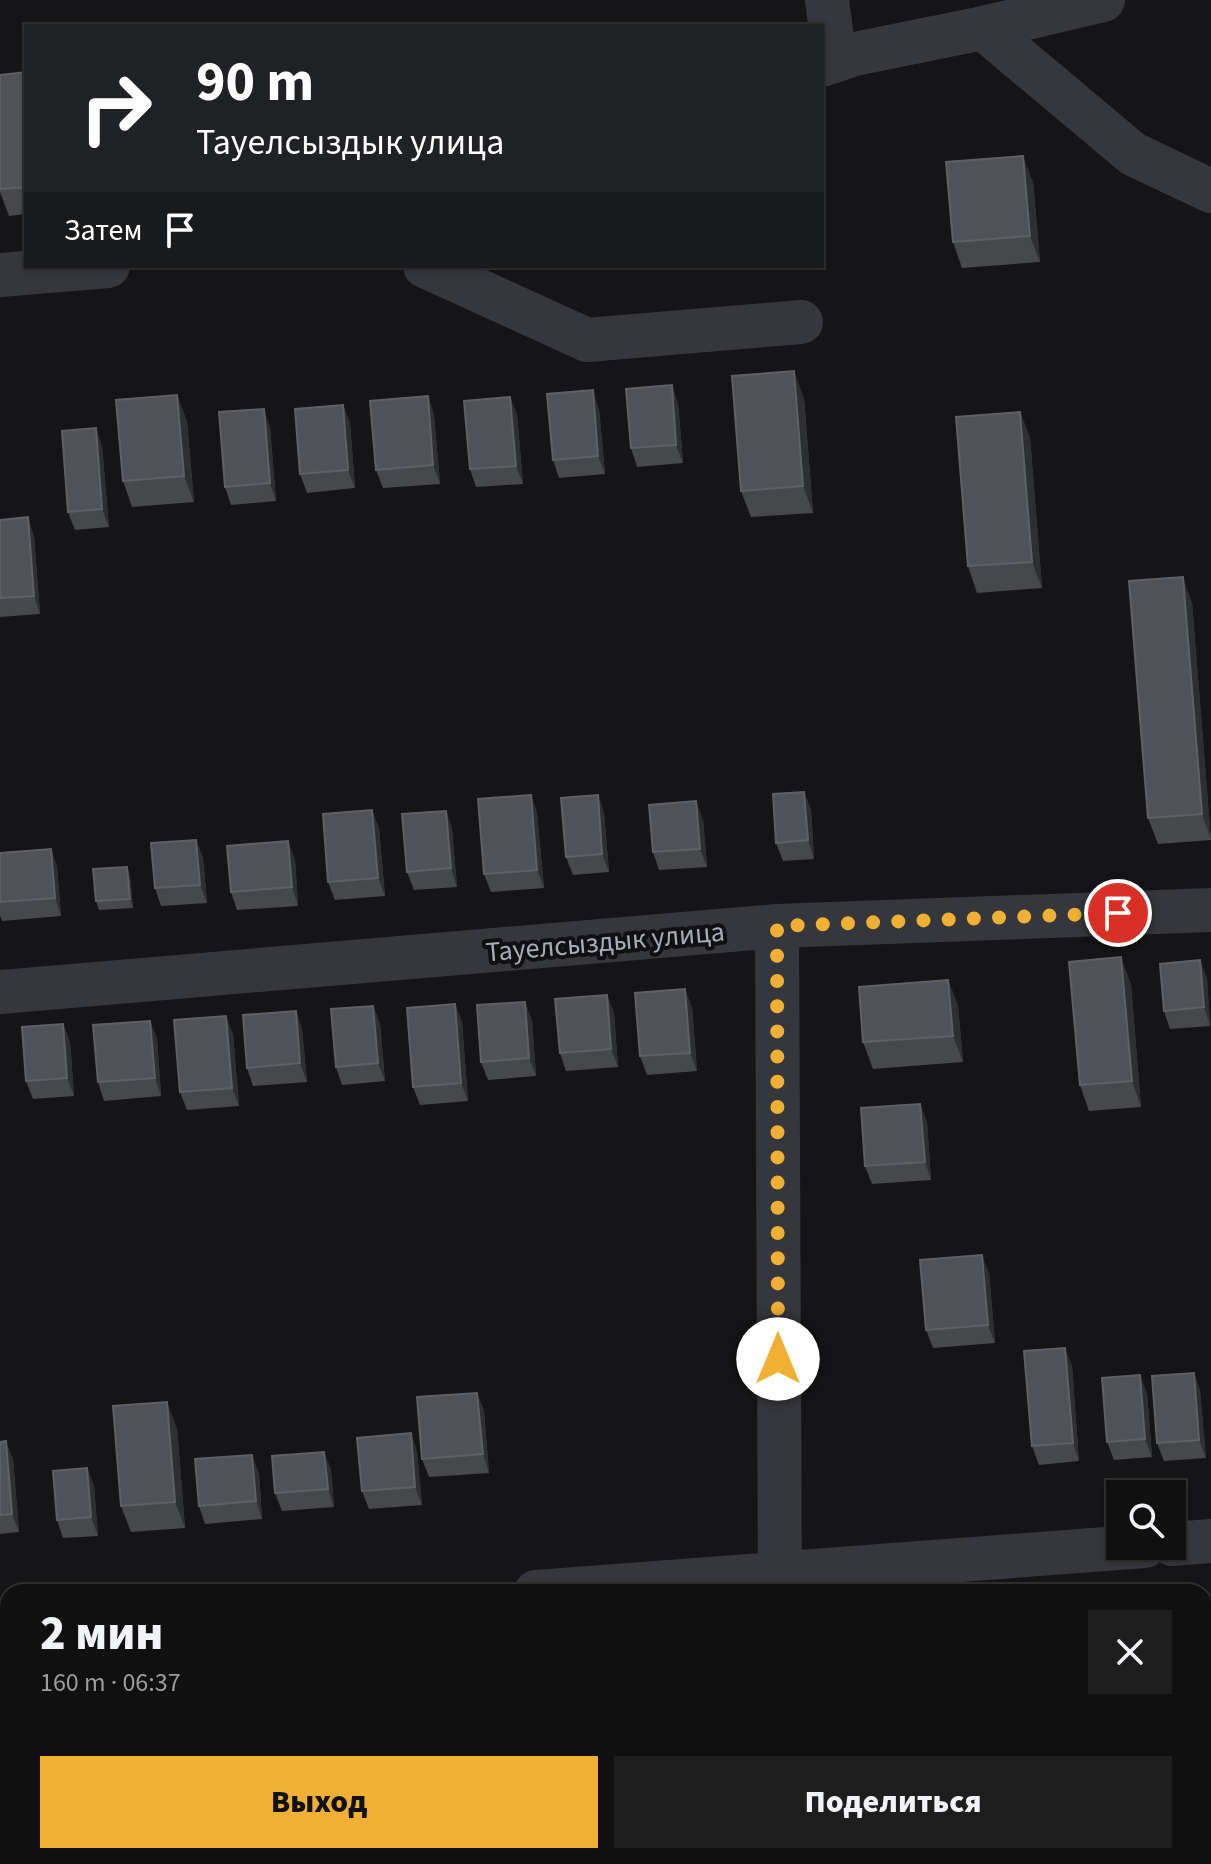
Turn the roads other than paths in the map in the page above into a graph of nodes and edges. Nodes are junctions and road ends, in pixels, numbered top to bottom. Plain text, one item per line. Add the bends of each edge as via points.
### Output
1 (827, 0) edge
2 (1103, 0) edge
3 (983, 28) junction
4 (829, 63) edge
5 (1211, 191) edge
6 (84, 268) edge
7 (429, 268) edge
8 (0, 275) edge
9 (801, 322) dead end
10 (1211, 910) edge
11 (777, 926) junction
12 (0, 992) edge
13 (1211, 1541) edge
14 (1186, 1543) edge
15 (1106, 1550) edge
16 (779, 1583) edge
17 (752, 1584) edge

1 - 4 street
2 - 3 street
3 - 4 street
3 - 5 street via 1133,154
6 - 8 street
7 - 9 street via 587,340
10 - 11 street, Тауелсыздык улица
11 - 12 street, Тауелсыздык улица
11 - 16 street
13 - 14 street
15 - 16 street
16 - 17 street

